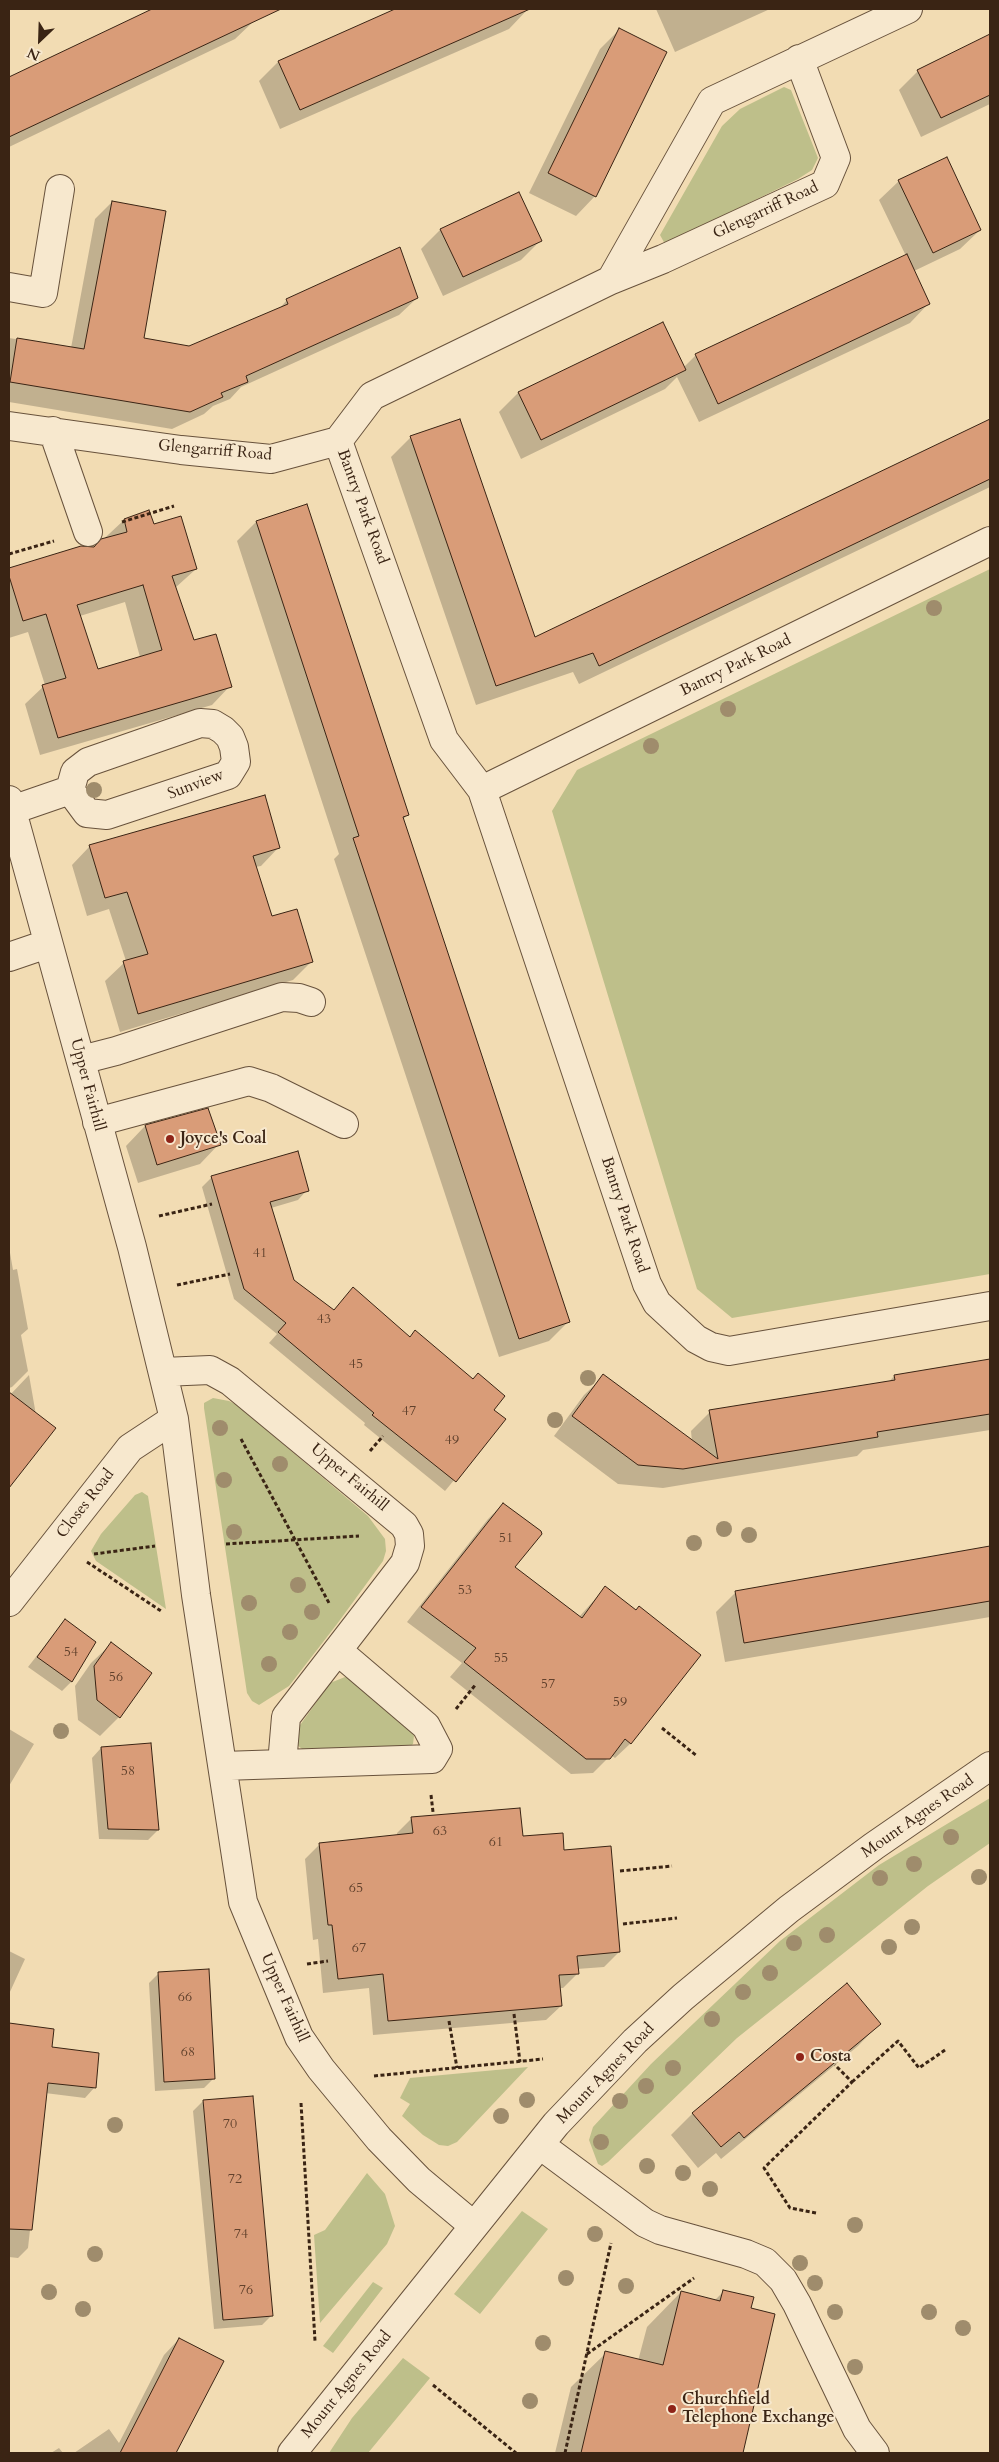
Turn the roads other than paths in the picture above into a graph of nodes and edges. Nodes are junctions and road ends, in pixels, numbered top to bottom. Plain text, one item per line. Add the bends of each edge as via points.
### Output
1 (908, 9) edge
2 (799, 59) junction
3 (60, 188) dead end
4 (611, 280) junction
5 (9, 287) edge
6 (9, 426) edge
7 (53, 430) junction
8 (338, 441) junction
9 (88, 532) dead end
10 (990, 541) edge
11 (70, 790) junction
12 (482, 790) junction
13 (10, 805) edge
14 (47, 944) junction
15 (9, 958) edge
16 (311, 1002) dead end
17 (81, 1060) junction
18 (97, 1122) junction
19 (344, 1124) dead end
20 (990, 1306) edge
21 (164, 1372) junction
22 (174, 1419) junction
23 (9, 1602) edge
24 (342, 1645) junction
25 (282, 1764) junction
26 (223, 1766) junction
27 (990, 1766) edge
28 (540, 2145) junction
29 (474, 2226) junction
30 (292, 2453) edge
31 (875, 2453) edge

1 - 2 street
2 - 4 street via 712,101
2 - 4 street, Glengarriff Road via 836,158 826,184
3 - 5 street via 43,293
4 - 8 street, Glengarriff Road via 372,396
6 - 7 street, Glengarriff Road
7 - 8 street, Glengarriff Road via 181,450 271,459
7 - 9 street
8 - 12 street, Bantry Park Road via 444,740
10 - 12 street, Bantry Park Road
11 - 11 street, Sunview via 87,813 107,816 228,775 236,762 234,747 223,730 213,724 200,723 88,762 75,772
11 - 13 street
12 - 20 street, Bantry Park Road via 646,1284 657,1303 696,1339 729,1351
13 - 14 street, Upper Fairhill
14 - 15 street
14 - 17 street, Upper Fairhill
16 - 17 street via 282,998
17 - 18 street, Upper Fairhill
18 - 19 street via 249,1081 272,1088
18 - 21 street, Upper Fairhill
21 - 22 street, Upper Fairhill
21 - 24 street, Upper Fairhill via 210,1370 230,1381 404,1525 410,1546 405,1563
22 - 23 street, Closes Road via 130,1448
22 - 26 street, Upper Fairhill via 196,1595
24 - 25 street via 286,1717
24 - 25 street via 426,1726 438,1749 432,1759
25 - 26 street
26 - 29 street, Upper Fairhill via 243,1902 299,2037 320,2069 379,2139 419,2180
27 - 28 street, Mount Agnes Road via 866,1852 723,1963 635,2042
28 - 29 street, Mount Agnes Road
28 - 31 street via 645,2223 765,2262 783,2280 797,2304 857,2429
29 - 30 street, Mount Agnes Road

